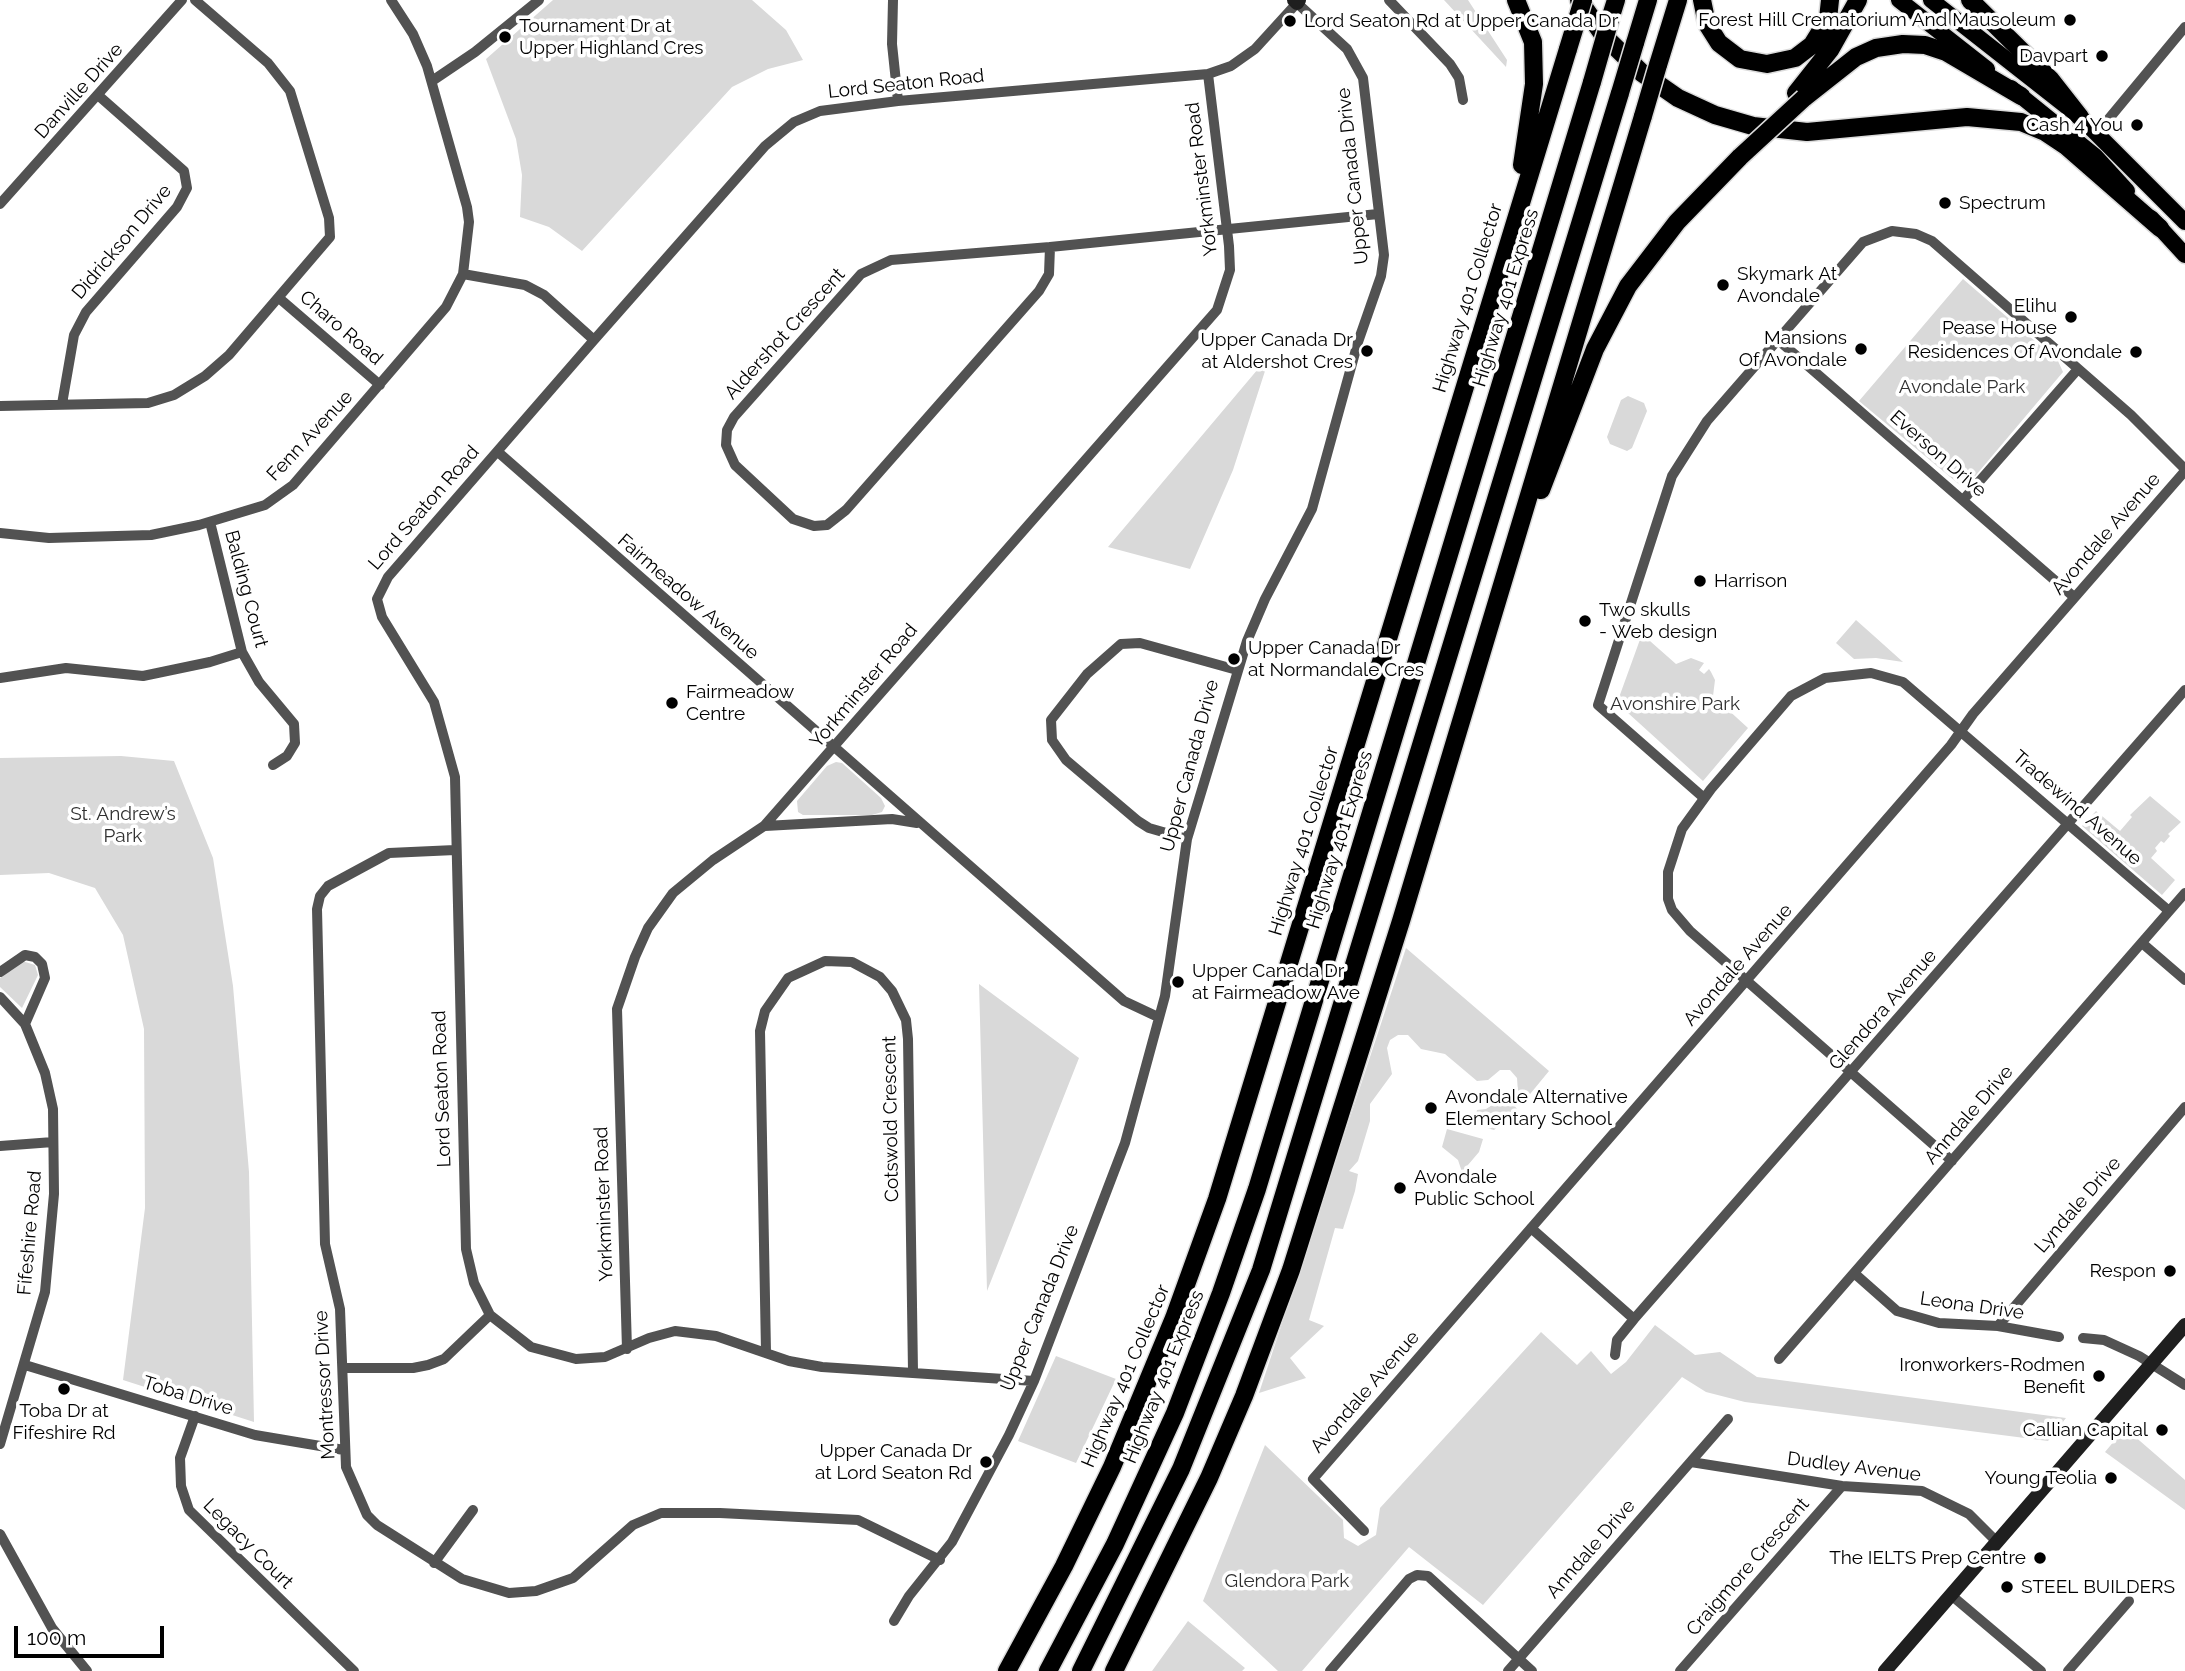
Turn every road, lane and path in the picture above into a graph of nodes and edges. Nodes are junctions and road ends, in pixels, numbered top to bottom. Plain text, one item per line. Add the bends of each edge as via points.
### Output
1 (183, 0) edge
2 (195, 0) edge
3 (391, 0) edge
4 (539, 0) edge
5 (893, 0) edge
6 (1389, 0) edge
7 (1516, 0) edge
8 (1581, 0) edge
9 (1648, 0) edge
10 (1678, 0) edge
11 (1702, 0) edge
12 (1830, 0) edge
13 (1858, 0) edge
14 (1899, 0) edge
15 (1931, 0) edge
16 (1970, 0) edge
17 (1297, 1) edge
18 (1613, 8) edge
19 (2185, 27) edge
20 (1208, 74) junction
21 (432, 81) junction
22 (99, 96) junction
23 (1800, 96) junction
24 (2021, 96) junction
25 (1463, 100) dead end
26 (898, 102) junction
27 (2080, 117) junction
28 (2097, 133) junction
29 (0, 204) edge
30 (1378, 214) junction
31 (2185, 222) edge
32 (2160, 228) junction
33 (1227, 229) junction
34 (1050, 247) junction
35 (2185, 255) edge
36 (1500, 264) junction
37 (463, 274) junction
38 (279, 298) junction
39 (1777, 339) junction
40 (594, 340) junction
41 (2078, 369) junction
42 (380, 385) junction
43 (62, 404) junction
44 (0, 406) edge
45 (498, 452) junction
46 (2185, 470) edge
47 (1964, 500) junction
48 (210, 522) junction
49 (0, 533) edge
50 (2074, 597) junction
51 (242, 652) junction
52 (1237, 670) junction
53 (0, 678) edge
54 (2185, 690) edge
55 (1962, 731) junction
56 (835, 748) junction
57 (273, 765) dead end
58 (1704, 798) junction
59 (1430, 818) junction
60 (919, 823) junction
61 (2068, 823) junction
62 (764, 826) junction
63 (1187, 839) junction
64 (456, 850) junction
65 (2185, 893) edge
66 (2169, 911) junction
67 (2142, 943) junction
68 (0, 972) edge
69 (2185, 980) edge
70 (1747, 981) junction
71 (0, 997) edge
72 (1158, 1017) junction
73 (25, 1024) junction
74 (1852, 1072) junction
75 (2185, 1107) edge
76 (53, 1142) junction
77 (0, 1146) edge
78 (1952, 1161) junction
79 (1531, 1228) junction
80 (1854, 1273) junction
81 (490, 1315) junction
82 (1634, 1319) junction
83 (2185, 1325) edge
84 (1998, 1326) junction
85 (2059, 1336) dead end
86 (2082, 1338) dead end
87 (627, 1349) junction
88 (766, 1352) junction
89 (1615, 1355) dead end
90 (1779, 1359) dead end
91 (2152, 1363) junction
92 (25, 1365) junction
93 (344, 1368) junction
94 (913, 1371) junction
95 (1034, 1381) junction
96 (2185, 1384) edge
97 (195, 1416) junction
98 (1728, 1419) dead end
99 (0, 1444) edge
100 (344, 1450) junction
101 (1691, 1462) junction
102 (1842, 1486) junction
103 (473, 1510) dead end
104 (1364, 1531) dead end
105 (0, 1534) edge
106 (1997, 1542) junction
107 (940, 1560) junction
108 (434, 1563) junction
109 (1951, 1595) junction
110 (2129, 1601) dead end
111 (894, 1621) dead end
112 (1518, 1659) junction
113 (87, 1671) edge
114 (354, 1671) edge
115 (1007, 1671) edge
116 (1048, 1671) edge
117 (1081, 1671) edge
118 (1114, 1671) edge
119 (1330, 1671) edge
120 (1508, 1671) edge
121 (1532, 1671) edge
122 (1680, 1671) edge
123 (1885, 1671) edge
124 (2041, 1671) edge
125 (2068, 1671) edge

1 - 22 street, Danville Drive
2 - 38 street via 268,64 290,91 329,218 330,237
3 - 21 street via 413,34
4 - 21 street
5 - 26 street
6 - 25 street via 1450,64 1459,78
7 - 36 highway via 1533,42 1534,84 1527,143
8 - 32 highway via 1604,36 1642,73 1678,98 1715,115 1754,126 1807,132 1967,117 2021,122 2066,146
8 - 36 highway, Highway 401 Collector, bridge
9 - 117 highway, bridge via 1265,1259 1177,1480
10 - 59 highway, bridge
11 - 12 highway via 1707,23 1719,43 1744,60 1767,64 1795,58 1812,45 1828,19
13 - 23 highway
14 - 24 main road
15 - 27 main road
16 - 27 highway via 2051,80
17 - 20 street, Lord Seaton Road via 1255,49 1231,66
17 - 30 street, Upper Canada Drive via 1347,49 1363,78
18 - 116 highway, Highway 401 Express, bridge via 1226,1280 1175,1413 1115,1544
19 - 28 street
20 - 26 street, Lord Seaton Road
20 - 33 street, Yorkminster Road
21 - 37 street via 467,207
22 - 29 street, Danville Drive
22 - 43 street, Didrickson Drive via 184,171 187,188 177,207 86,312 74,335
23 - 24 highway via 1856,57 1903,44 1946,52
23 - 59 highway, bridge via 1695,202 1648,257 1595,349 1531,520 1454,767
24 - 32 main road via 2104,165
26 - 40 street, Lord Seaton Road via 820,111 781,131
27 - 28 main road
28 - 31 main road
30 - 33 street, Aldershot Crescent
30 - 52 street, Upper Canada Drive via 1384,255 1381,276 1358,342 1320,485 1307,523 1265,599
32 - 35 main road
33 - 34 street, Aldershot Crescent
33 - 56 street, Yorkminster Road via 1230,270 1217,310
34 - 34 street, Aldershot Crescent via 891,260 861,274 734,417 726,444 736,466 793,519 827,525 846,510 1039,290 1049,274
36 - 115 highway, Highway 401 Collector via 1201,1245 1112,1467
37 - 40 street via 525,285 544,295
37 - 42 street, Fenn Avenue via 446,307
38 - 42 street, Charo Road
38 - 43 street via 229,355 174,394 148,403
39 - 41 street via 1859,245 1880,234 1905,232 1935,243
39 - 47 street, Everson Drive
39 - 58 street via 1707,421 1672,476 1598,705
40 - 45 street, Lord Seaton Road
41 - 46 street
41 - 47 street
42 - 48 street, Fenn Avenue via 279,497
43 - 44 street
45 - 56 street, Fairmeadow Avenue
45 - 64 street, Lord Seaton Road via 388,577 377,599 382,617 437,711 455,777
46 - 50 street, Avondale Avenue
47 - 50 street, Everson Drive
48 - 49 street, Fenn Avenue via 151,535 49,538
48 - 51 street, Balding Court
50 - 55 street, Avondale Avenue
51 - 53 street via 143,676 66,668
51 - 57 street, Balding Court via 259,682 294,724 295,743 287,757
52 - 63 street, Upper Canada Drive
52 - 63 street via 1140,643 1121,643 1087,674 1051,720 1052,740 1066,760 1138,821
54 - 61 street, Glendora Avenue
55 - 58 street, Tradewind Avenue via 1903,682 1871,673 1825,678 1791,696
55 - 61 street, Tradewind Avenue
55 - 70 street, Avondale Avenue
56 - 60 street, Fairmeadow Avenue
56 - 62 street, Yorkminster Road
58 - 70 street, Tradewind Avenue via 1682,829 1668,872 1668,899 1690,932
59 - 118 highway via 1319,1183 1260,1354 1191,1519
60 - 62 street via 892,819
60 - 72 street, Fairmeadow Avenue via 1124,1001
61 - 66 street, Tradewind Avenue
61 - 74 street, Glendora Avenue
62 - 87 street, Yorkminster Road via 673,893 648,929 617,1009
63 - 72 street, Upper Canada Drive via 1165,996
64 - 81 street, Lord Seaton Road via 466,1249 474,1283
64 - 93 street, Montressor Drive via 389,853 328,886 317,909 325,1244 340,1309
65 - 66 street, Anndale Drive
66 - 67 street, Anndale Drive
67 - 69 street
67 - 78 street, Anndale Drive
68 - 73 street via 25,955 42,964 45,978
70 - 74 street, Tradewind Avenue
70 - 79 street, Avondale Avenue
71 - 73 street, Fifeshire Road
72 - 95 street, Upper Canada Drive via 1125,1143
73 - 76 street, Fifeshire Road via 48,1085
74 - 78 street, Tradewind Avenue
74 - 82 street, Glendora Avenue
75 - 84 street, Lyndale Drive
76 - 77 street
76 - 92 street, Fifeshire Road via 54,1214 46,1292
78 - 80 street, Anndale Drive
79 - 82 street
79 - 104 street, Avondale Avenue via 1313,1479
80 - 84 street, Leona Drive via 1897,1311 1939,1323
80 - 90 street, Anndale Drive
81 - 87 street, Lord Seaton Road via 517,1338 545,1352 576,1359 605,1357
81 - 93 street via 444,1359 428,1365
82 - 89 street, Glendora Avenue via 1617,1340
83 - 91 main road
84 - 85 street, Leona Drive
86 - 91 street via 2104,1340
87 - 88 street, Lord Seaton Road via 675,1331 716,1336
88 - 94 street, Lord Seaton Road via 822,1367
88 - 94 street, Cotswold Crescent via 760,1031 765,1011 788,978 825,961 852,962 880,977 892,991 907,1029
91 - 96 street
91 - 106 main road
92 - 97 street, Toba Drive
92 - 99 street, Fifeshire Road
93 - 100 street, Montressor Drive
94 - 95 street, Lord Seaton Road
95 - 107 street, Upper Canada Drive via 965,1520
97 - 100 street, Toba Drive via 255,1435
97 - 114 street, Legacy Court via 180,1458 181,1486 189,1510
98 - 101 street, Anndale Drive
100 - 108 street, Montressor Drive via 351,1482 367,1515
101 - 102 street, Dudley Avenue
101 - 112 street, Anndale Drive
102 - 106 street, Dudley Avenue via 1922,1491 1969,1514
102 - 122 street, Craigmore Crescent
103 - 108 street
105 - 113 street via 52,1628
106 - 109 main road
107 - 108 street, Montressor Drive via 858,1520 690,1511 646,1517 573,1578 536,1591 509,1594 472,1584
107 - 111 street, Upper Canada Drive
109 - 123 main road
109 - 124 street
110 - 125 street
112 - 119 street via 1428,1576 1417,1575
112 - 120 street, Anndale Drive
112 - 121 street

